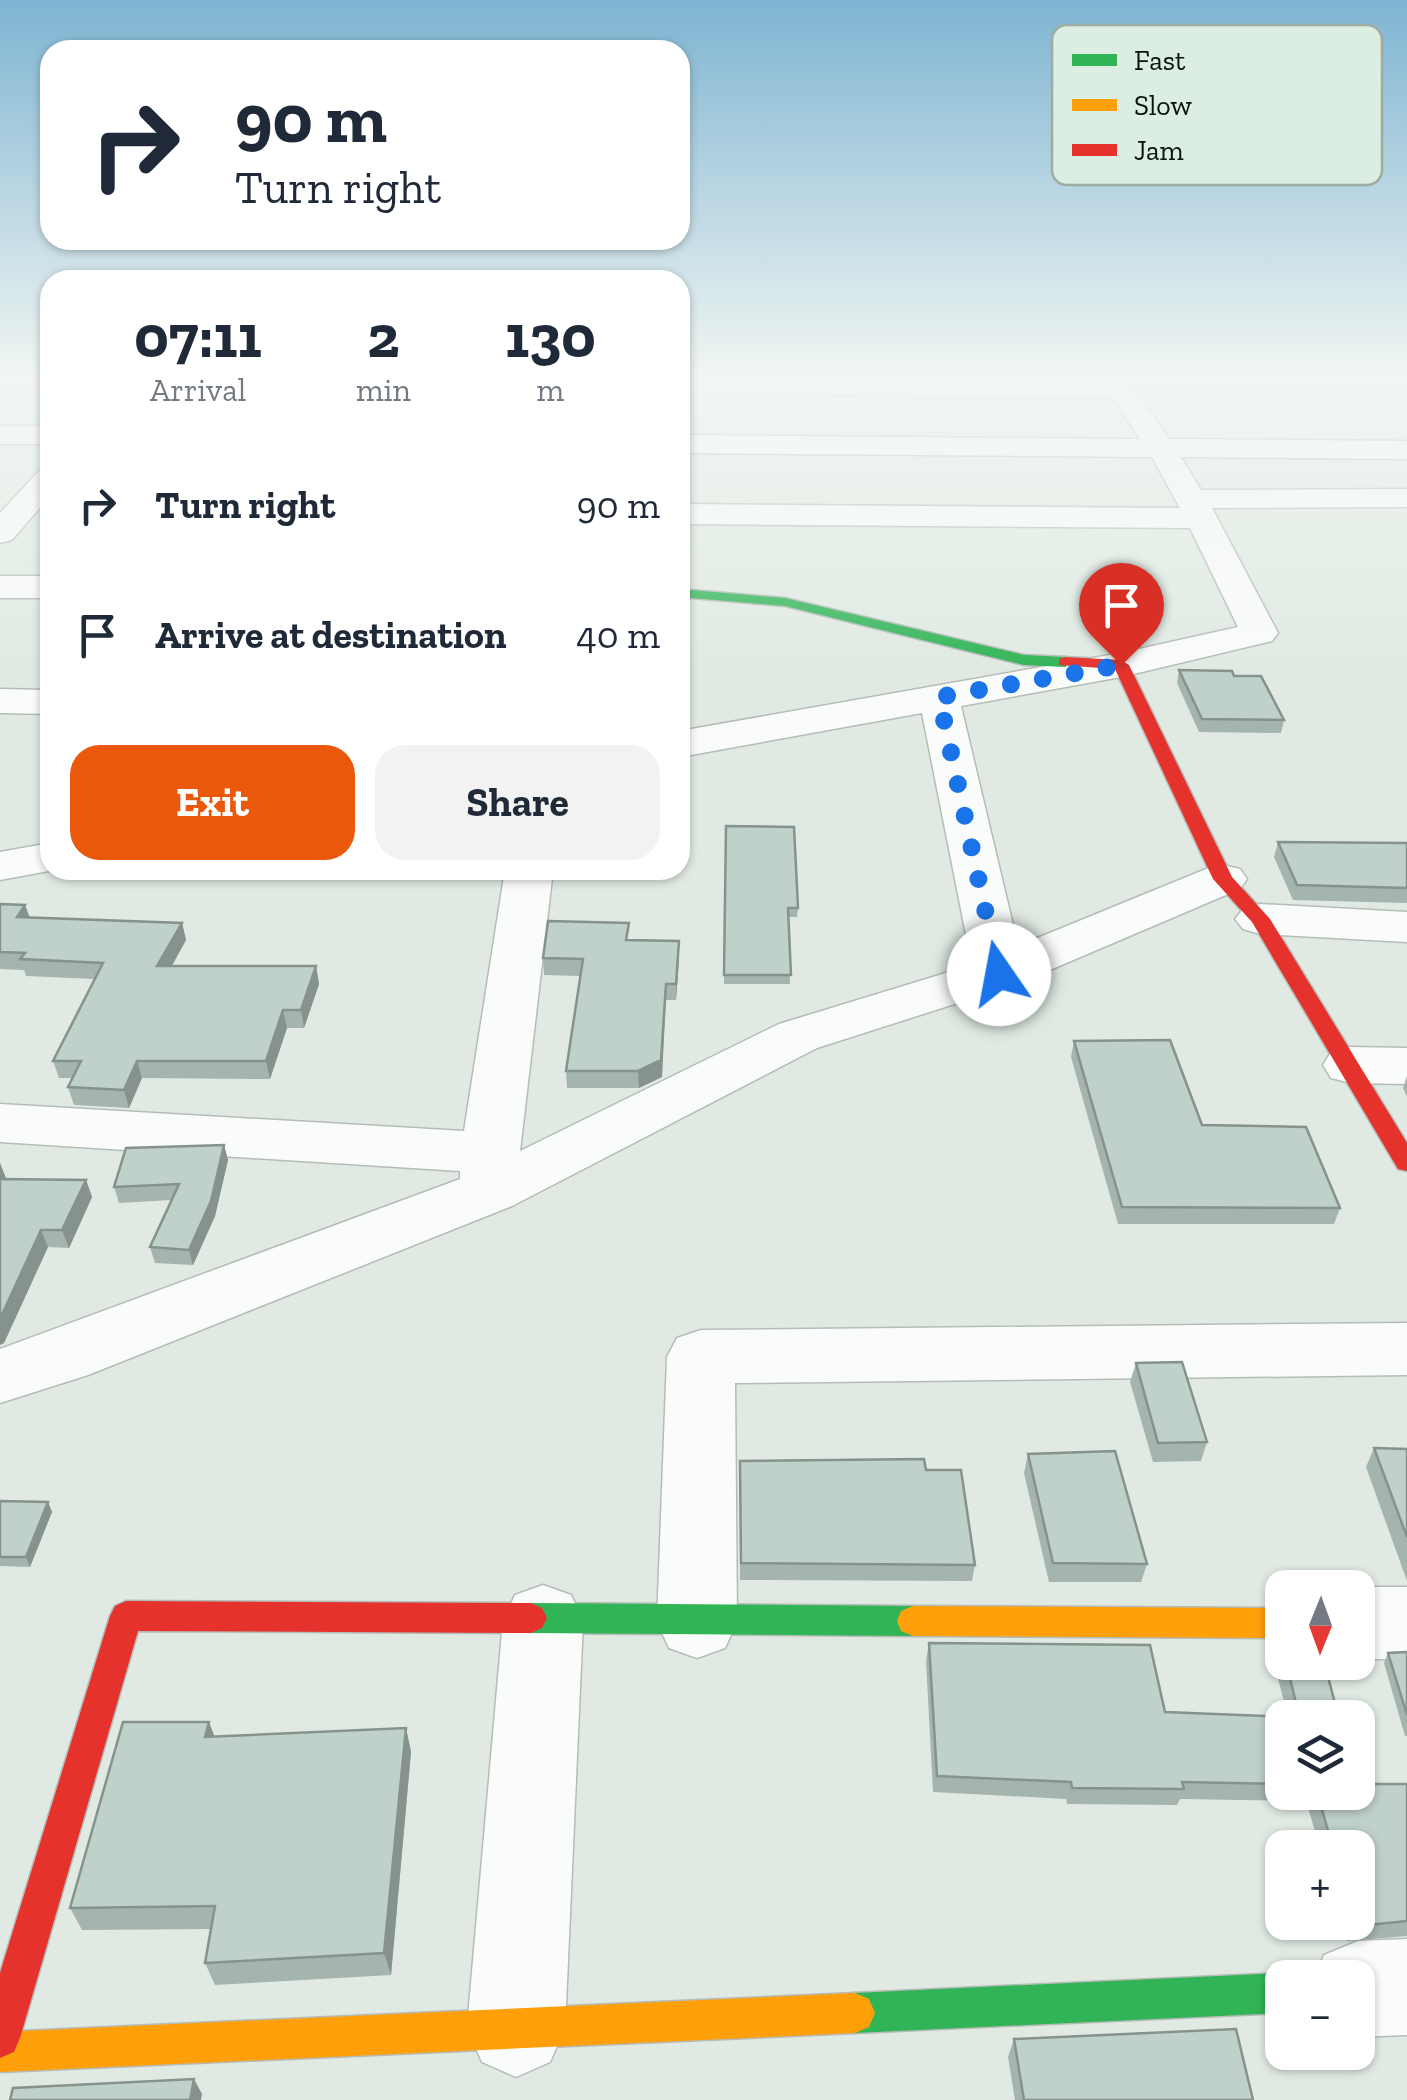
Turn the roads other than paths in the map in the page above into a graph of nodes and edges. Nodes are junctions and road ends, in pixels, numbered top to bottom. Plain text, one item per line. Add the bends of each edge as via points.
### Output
1 (1177, 476) edge
2 (1407, 498) edge
3 (24, 508) edge
4 (1196, 509) junction
5 (690, 514) edge
6 (0, 533) edge
7 (0, 587) edge
8 (40, 587) edge
9 (690, 594) edge
10 (1121, 665) junction
11 (939, 697) junction
12 (0, 701) edge
13 (40, 702) edge
14 (690, 709) edge
15 (860, 711) junction
16 (690, 742) edge
17 (40, 859) edge
18 (0, 866) edge
19 (1223, 879) junction
20 (528, 880) edge
21 (1260, 919) junction
22 (1407, 927) edge
23 (999, 974) junction
24 (1351, 1064) junction
25 (1407, 1066) edge
26 (0, 1123) edge
27 (1407, 1163) edge
28 (490, 1172) junction
29 (1407, 1348) edge
30 (0, 1376) edge
31 (543, 1621) junction
32 (698, 1622) junction
33 (1265, 1623) edge
34 (1375, 1623) edge
35 (1407, 1623) edge
36 (1407, 1987) edge
37 (1375, 1988) edge
38 (1265, 1993) edge
39 (516, 2028) junction
40 (0, 2038) edge
41 (0, 2052) edge

1 - 4 street
2 - 4 street
3 - 6 street
4 - 5 street
4 - 10 street via 1259,633
7 - 8 street
9 - 10 street via 786,602 1024,660
10 - 11 street
10 - 19 street
11 - 15 street
11 - 23 street
12 - 13 street
14 - 15 street
15 - 16 street
17 - 18 street
19 - 21 street
19 - 23 street
20 - 28 street
21 - 22 street
21 - 24 street
23 - 28 street via 798,1036
24 - 25 street
24 - 27 street
26 - 28 street
28 - 30 street via 64,1356
29 - 32 street via 701,1357
31 - 32 street
31 - 39 street
31 - 40 street via 126,1616
32 - 33 street
34 - 35 street
36 - 37 street
38 - 39 street
39 - 41 street

